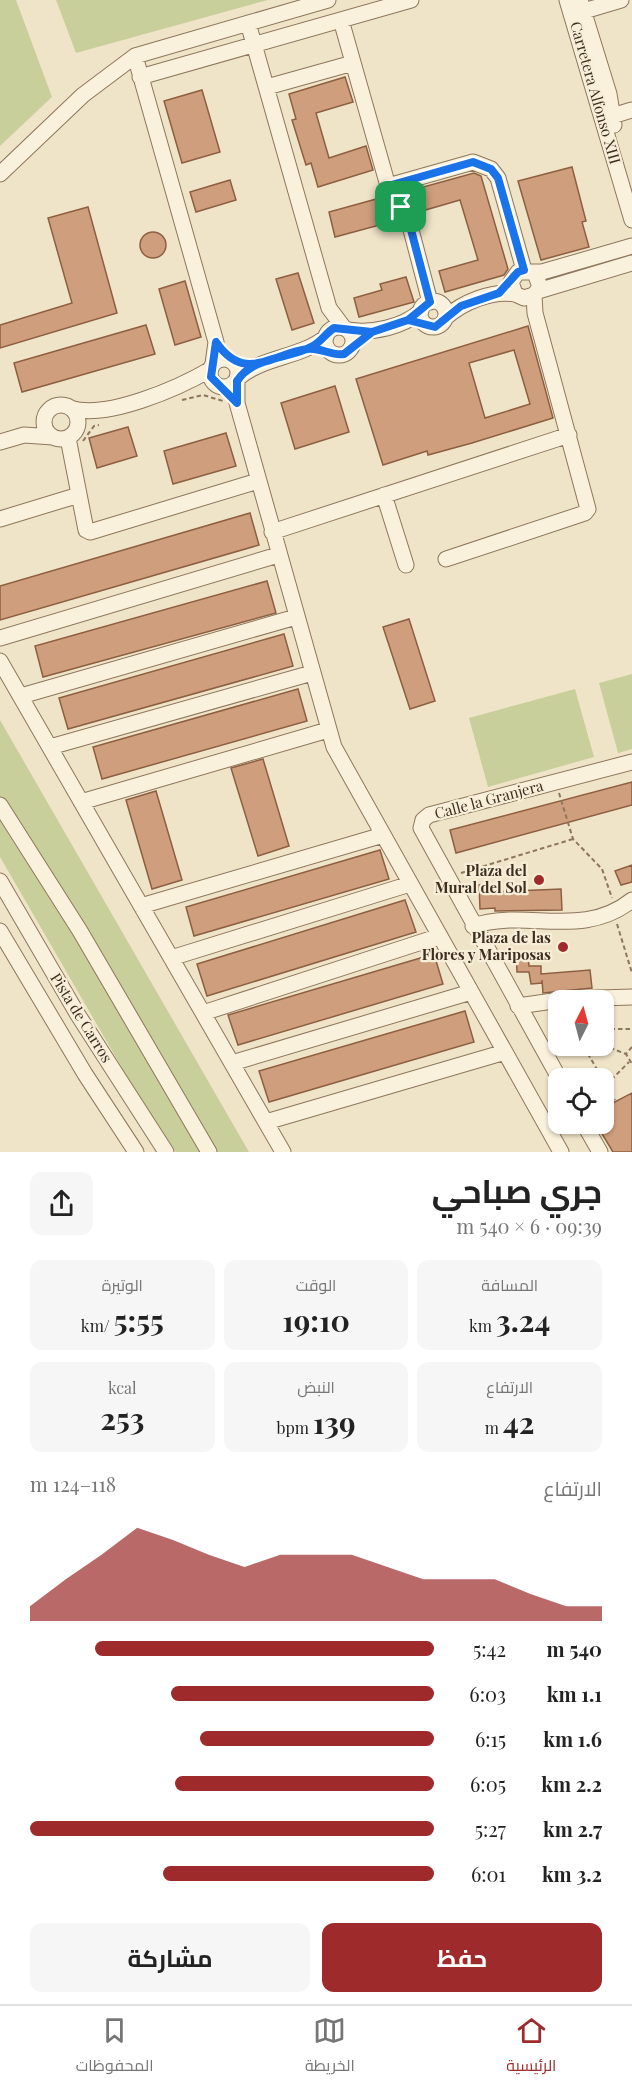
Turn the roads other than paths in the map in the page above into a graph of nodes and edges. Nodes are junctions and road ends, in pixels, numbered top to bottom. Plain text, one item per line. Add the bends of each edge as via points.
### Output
1 (328, 0) edge
2 (411, 0) edge
3 (567, 0) edge
4 (621, 0) edge
5 (579, 4) edge
6 (341, 20) junction
7 (248, 23) junction
8 (255, 44) junction
9 (135, 56) junction
10 (353, 63) junction
11 (141, 77) junction
12 (267, 87) junction
13 (632, 110) edge
14 (607, 115) junction
15 (0, 174) edge
16 (388, 186) junction
17 (632, 189) edge
18 (632, 220) edge
19 (632, 246) edge
20 (632, 263) edge
21 (529, 272) junction
22 (525, 292) junction
23 (329, 308) junction
24 (428, 313) junction
25 (346, 329) junction
26 (372, 332) junction
27 (328, 341) junction
28 (216, 342) junction
29 (351, 348) junction
30 (232, 362) junction
31 (261, 363) junction
32 (212, 367) junction
33 (237, 379) junction
34 (182, 386) junction
35 (218, 386) junction
36 (237, 403) junction
37 (70, 408) junction
38 (45, 416) junction
39 (102, 417) junction
40 (24, 435) junction
41 (569, 435) junction
42 (66, 438) junction
43 (0, 442) edge
44 (258, 481) junction
45 (79, 495) junction
46 (384, 495) junction
47 (0, 519) edge
48 (272, 532) junction
49 (278, 555) junction
50 (446, 559) dead end
51 (406, 565) dead end
52 (296, 617) junction
53 (0, 638) edge
54 (0, 661) edge
55 (312, 673) junction
56 (21, 696) junction
57 (328, 730) junction
58 (50, 747) junction
59 (632, 762) edge
60 (81, 802) junction
61 (0, 805) edge
62 (383, 835) junction
63 (0, 881) edge
64 (410, 884) junction
65 (632, 900) edge
66 (141, 906) junction
67 (473, 926) junction
68 (0, 931) edge
69 (440, 936) junction
70 (171, 958) junction
71 (471, 992) junction
72 (632, 997) edge
73 (518, 1006) junction
74 (203, 1013) junction
75 (505, 1052) junction
76 (232, 1063) junction
77 (553, 1068) edge
78 (266, 1122) junction
79 (589, 1134) edge
80 (598, 1150) edge
81 (136, 1152) edge
82 (166, 1152) edge
83 (209, 1152) edge
84 (283, 1152) edge
85 (561, 1152) edge

1 - 7 street
2 - 6 street
3 - 14 street, Carretera Alfonso XIII
4 - 5 street
5 - 14 street, Carretera Alfonso XIII via 609,94
6 - 8 street
6 - 10 street
7 - 8 street
7 - 9 street
8 - 11 street
8 - 12 street
9 - 11 street
9 - 15 street via 83,95
10 - 12 street
10 - 16 street
11 - 28 street
12 - 23 street
13 - 14 street
14 - 17 street, Carretera Alfonso XIII
14 - 18 street, Carretera Alfonso XIII
16 - 21 street via 473,162 484,164 498,178
16 - 24 street via 410,226
19 - 21 street
20 - 22 street
21 - 22 street via 540,282
21 - 22 street via 514,276
22 - 24 street via 499,293
22 - 41 street via 536,313
23 - 25 street
23 - 27 street
24 - 26 street
25 - 26 street
25 - 27 street via 334,328
25 - 29 street via 353,338
26 - 29 street
27 - 29 street via 344,354
27 - 31 street
28 - 30 street
28 - 32 street
30 - 31 street
30 - 32 street via 223,359
30 - 33 street via 238,368
31 - 33 street
32 - 34 street
32 - 35 street via 211,377
33 - 35 street via 228,387
33 - 36 street
34 - 35 street
34 - 39 street
35 - 36 street
36 - 44 street
37 - 38 street via 59,405
37 - 39 street
37 - 42 street via 78,421
38 - 40 street
38 - 42 street via 45,426
39 - 42 street via 86,420
40 - 42 street
40 - 43 street
41 - 46 street
41 - 50 street via 588,507 585,513
42 - 45 street
44 - 45 street via 90,532 86,530
44 - 48 street
45 - 47 street
46 - 48 street
46 - 51 street
48 - 49 street
49 - 52 street
49 - 53 street
52 - 55 street
52 - 56 street
54 - 56 street
55 - 57 street
55 - 58 street
56 - 58 street
57 - 60 street
57 - 62 street via 339,758
58 - 60 street
59 - 67 street, Calle la Granjera via 429,815 423,820 421,828
60 - 66 street
61 - 83 street via 80,932
62 - 64 street
62 - 66 street
63 - 82 street, Pista de Carros via 78,1015
64 - 69 street
64 - 70 street
65 - 67 street via 614,912 591,919 547,923 501,920
66 - 70 street
67 - 73 street, Calle la Granjera
68 - 81 street
69 - 71 street
69 - 74 street
70 - 74 street
71 - 75 street
71 - 76 street
72 - 73 street via 567,999
73 - 77 street, Calle la Granjera
74 - 76 street
75 - 78 street
75 - 85 street
76 - 78 street
78 - 84 street
79 - 80 street

